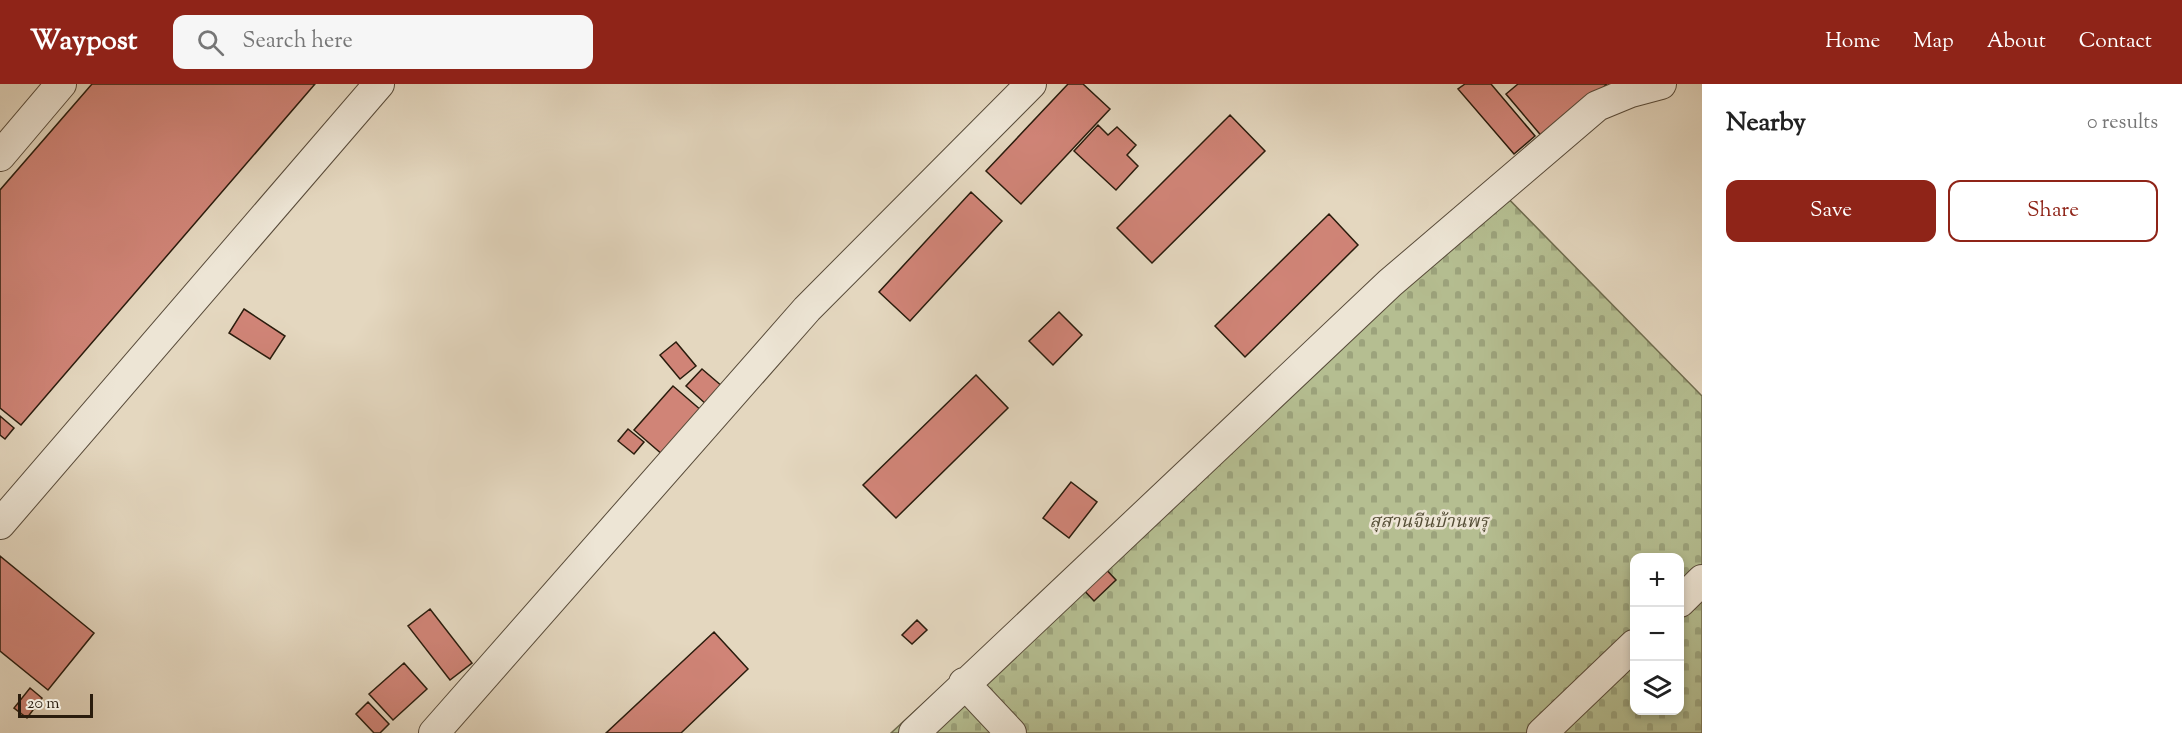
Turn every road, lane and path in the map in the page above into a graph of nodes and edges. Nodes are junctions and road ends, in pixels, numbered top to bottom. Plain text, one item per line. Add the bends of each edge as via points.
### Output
1 (61, 84) edge
2 (379, 84) edge
3 (1031, 84) edge
4 (1661, 84) edge
5 (0, 156) edge
6 (0, 524) edge
7 (1702, 580) edge
8 (1684, 598) edge
9 (1630, 650) edge
10 (964, 683) junction
11 (434, 733) edge
12 (914, 733) edge
13 (1011, 733) edge
14 (1542, 733) edge

1 - 5 street
2 - 6 street
3 - 11 street via 807,309
4 - 10 street via 1598,106 1390,283
7 - 8 street
9 - 14 street
10 - 12 street
10 - 13 street

